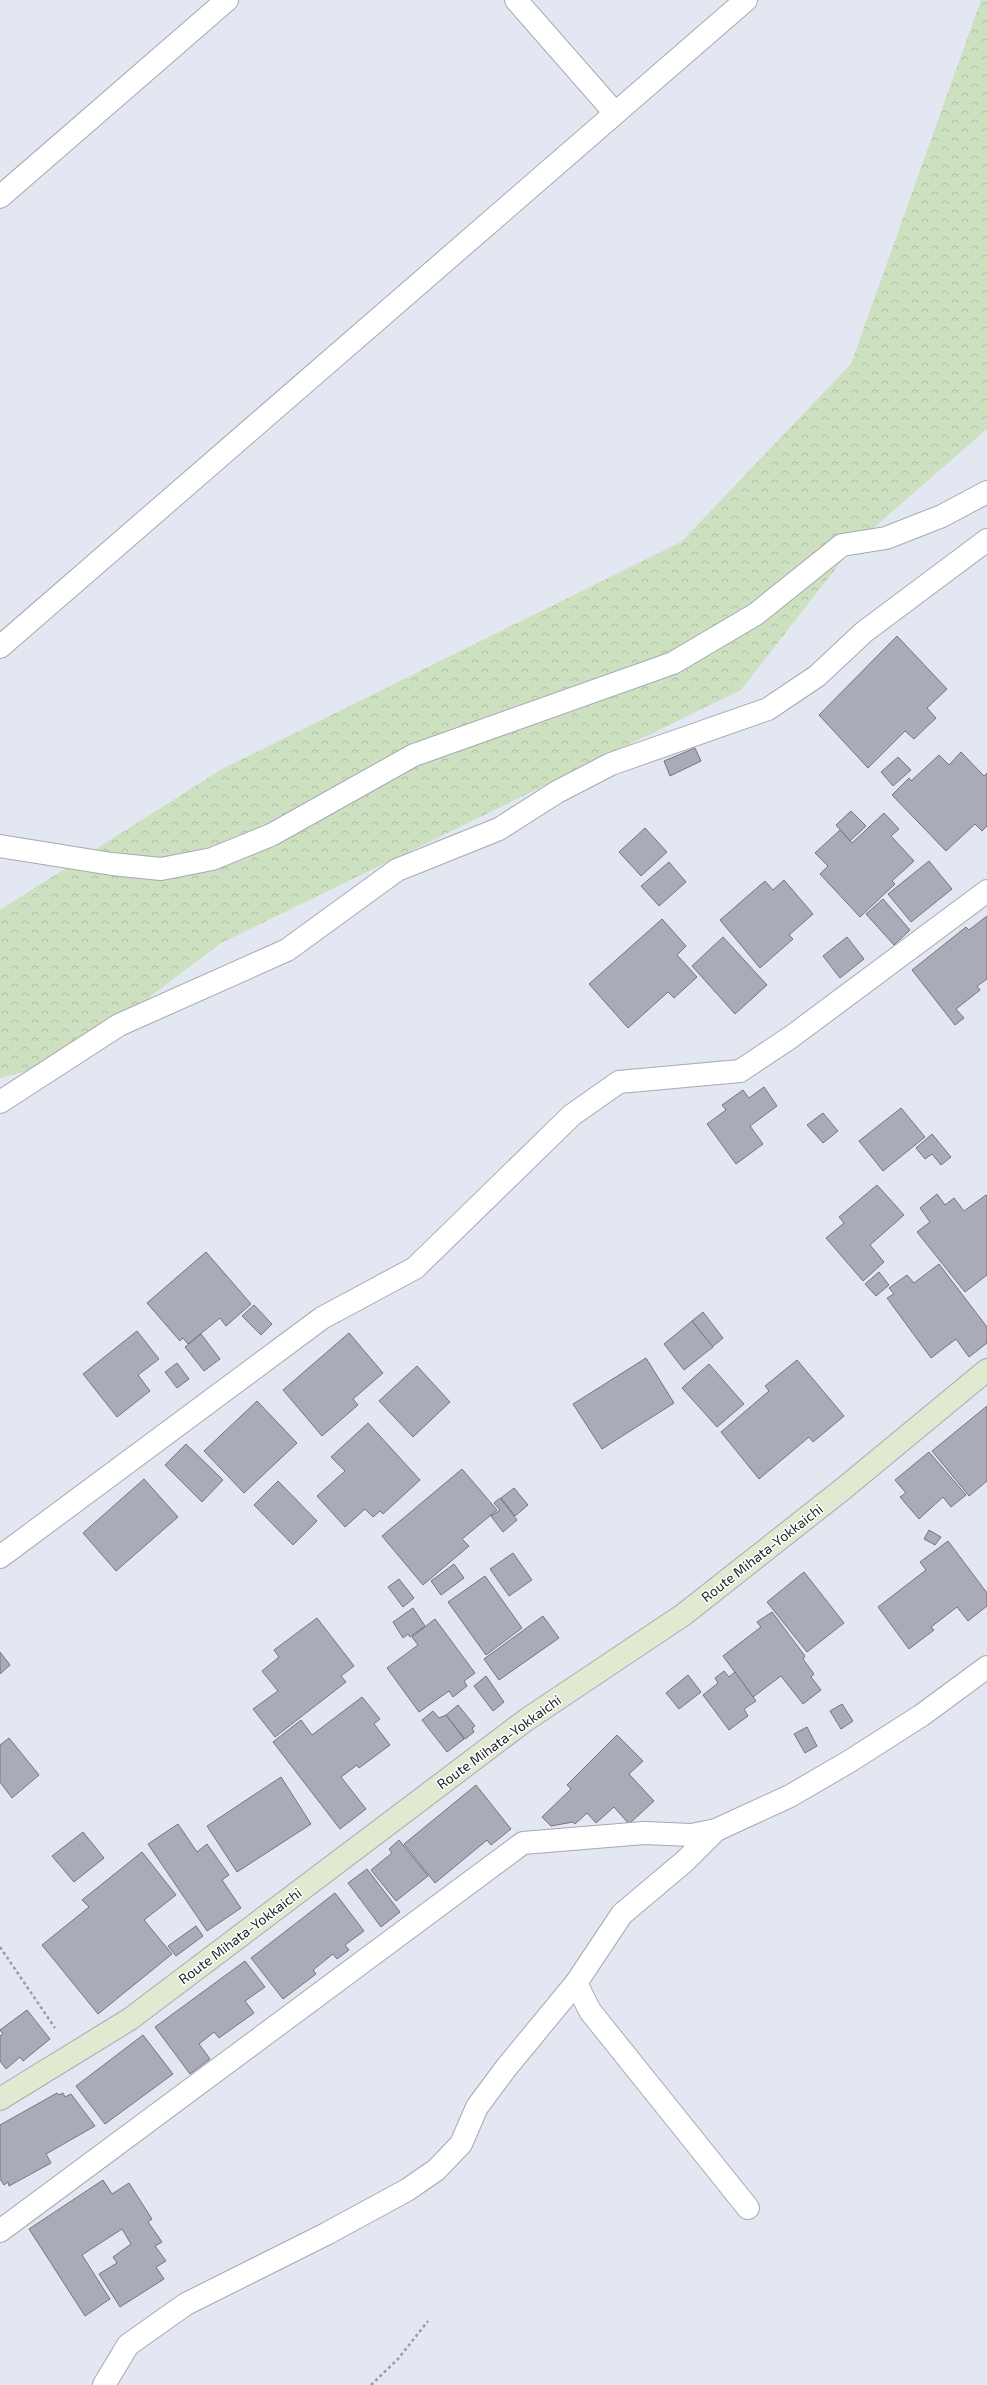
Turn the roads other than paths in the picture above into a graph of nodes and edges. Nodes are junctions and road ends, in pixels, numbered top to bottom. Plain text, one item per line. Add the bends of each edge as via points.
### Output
1 (227, 0) edge
2 (516, 0) edge
3 (746, 0) edge
4 (615, 113) junction
5 (0, 197) edge
6 (987, 492) edge
7 (987, 540) edge
8 (0, 647) edge
9 (0, 846) edge
10 (987, 891) edge
11 (0, 1102) edge
12 (987, 1370) edge
13 (0, 1557) edge
14 (987, 1667) edge
15 (716, 1830) junction
16 (576, 1983) junction
17 (0, 2099) edge
18 (748, 2208) dead end
19 (0, 2231) edge
20 (104, 2385) edge

1 - 5 street
2 - 4 street
3 - 4 street
4 - 8 street
6 - 9 street via 942,516 886,538 842,546 756,614 673,664 414,755 271,835 212,859 161,869
7 - 11 street via 864,632 817,676 768,709 611,764 557,792 499,829 397,870 287,950 119,1025
10 - 13 street via 792,1037 740,1071 619,1082 572,1115 415,1268 322,1318
12 - 17 main road, Route Mihata-Yokkaichi via 843,1489 683,1615 526,1720 130,2019 74,2056
14 - 15 street via 922,1715 850,1762 790,1796
15 - 16 street via 685,1861 622,1914
15 - 19 street via 692,1835 644,1833 523,1843
16 - 18 street via 590,2011
16 - 20 street via 506,2068 477,2107 461,2144 436,2170 407,2190 326,2234 186,2304 128,2345

